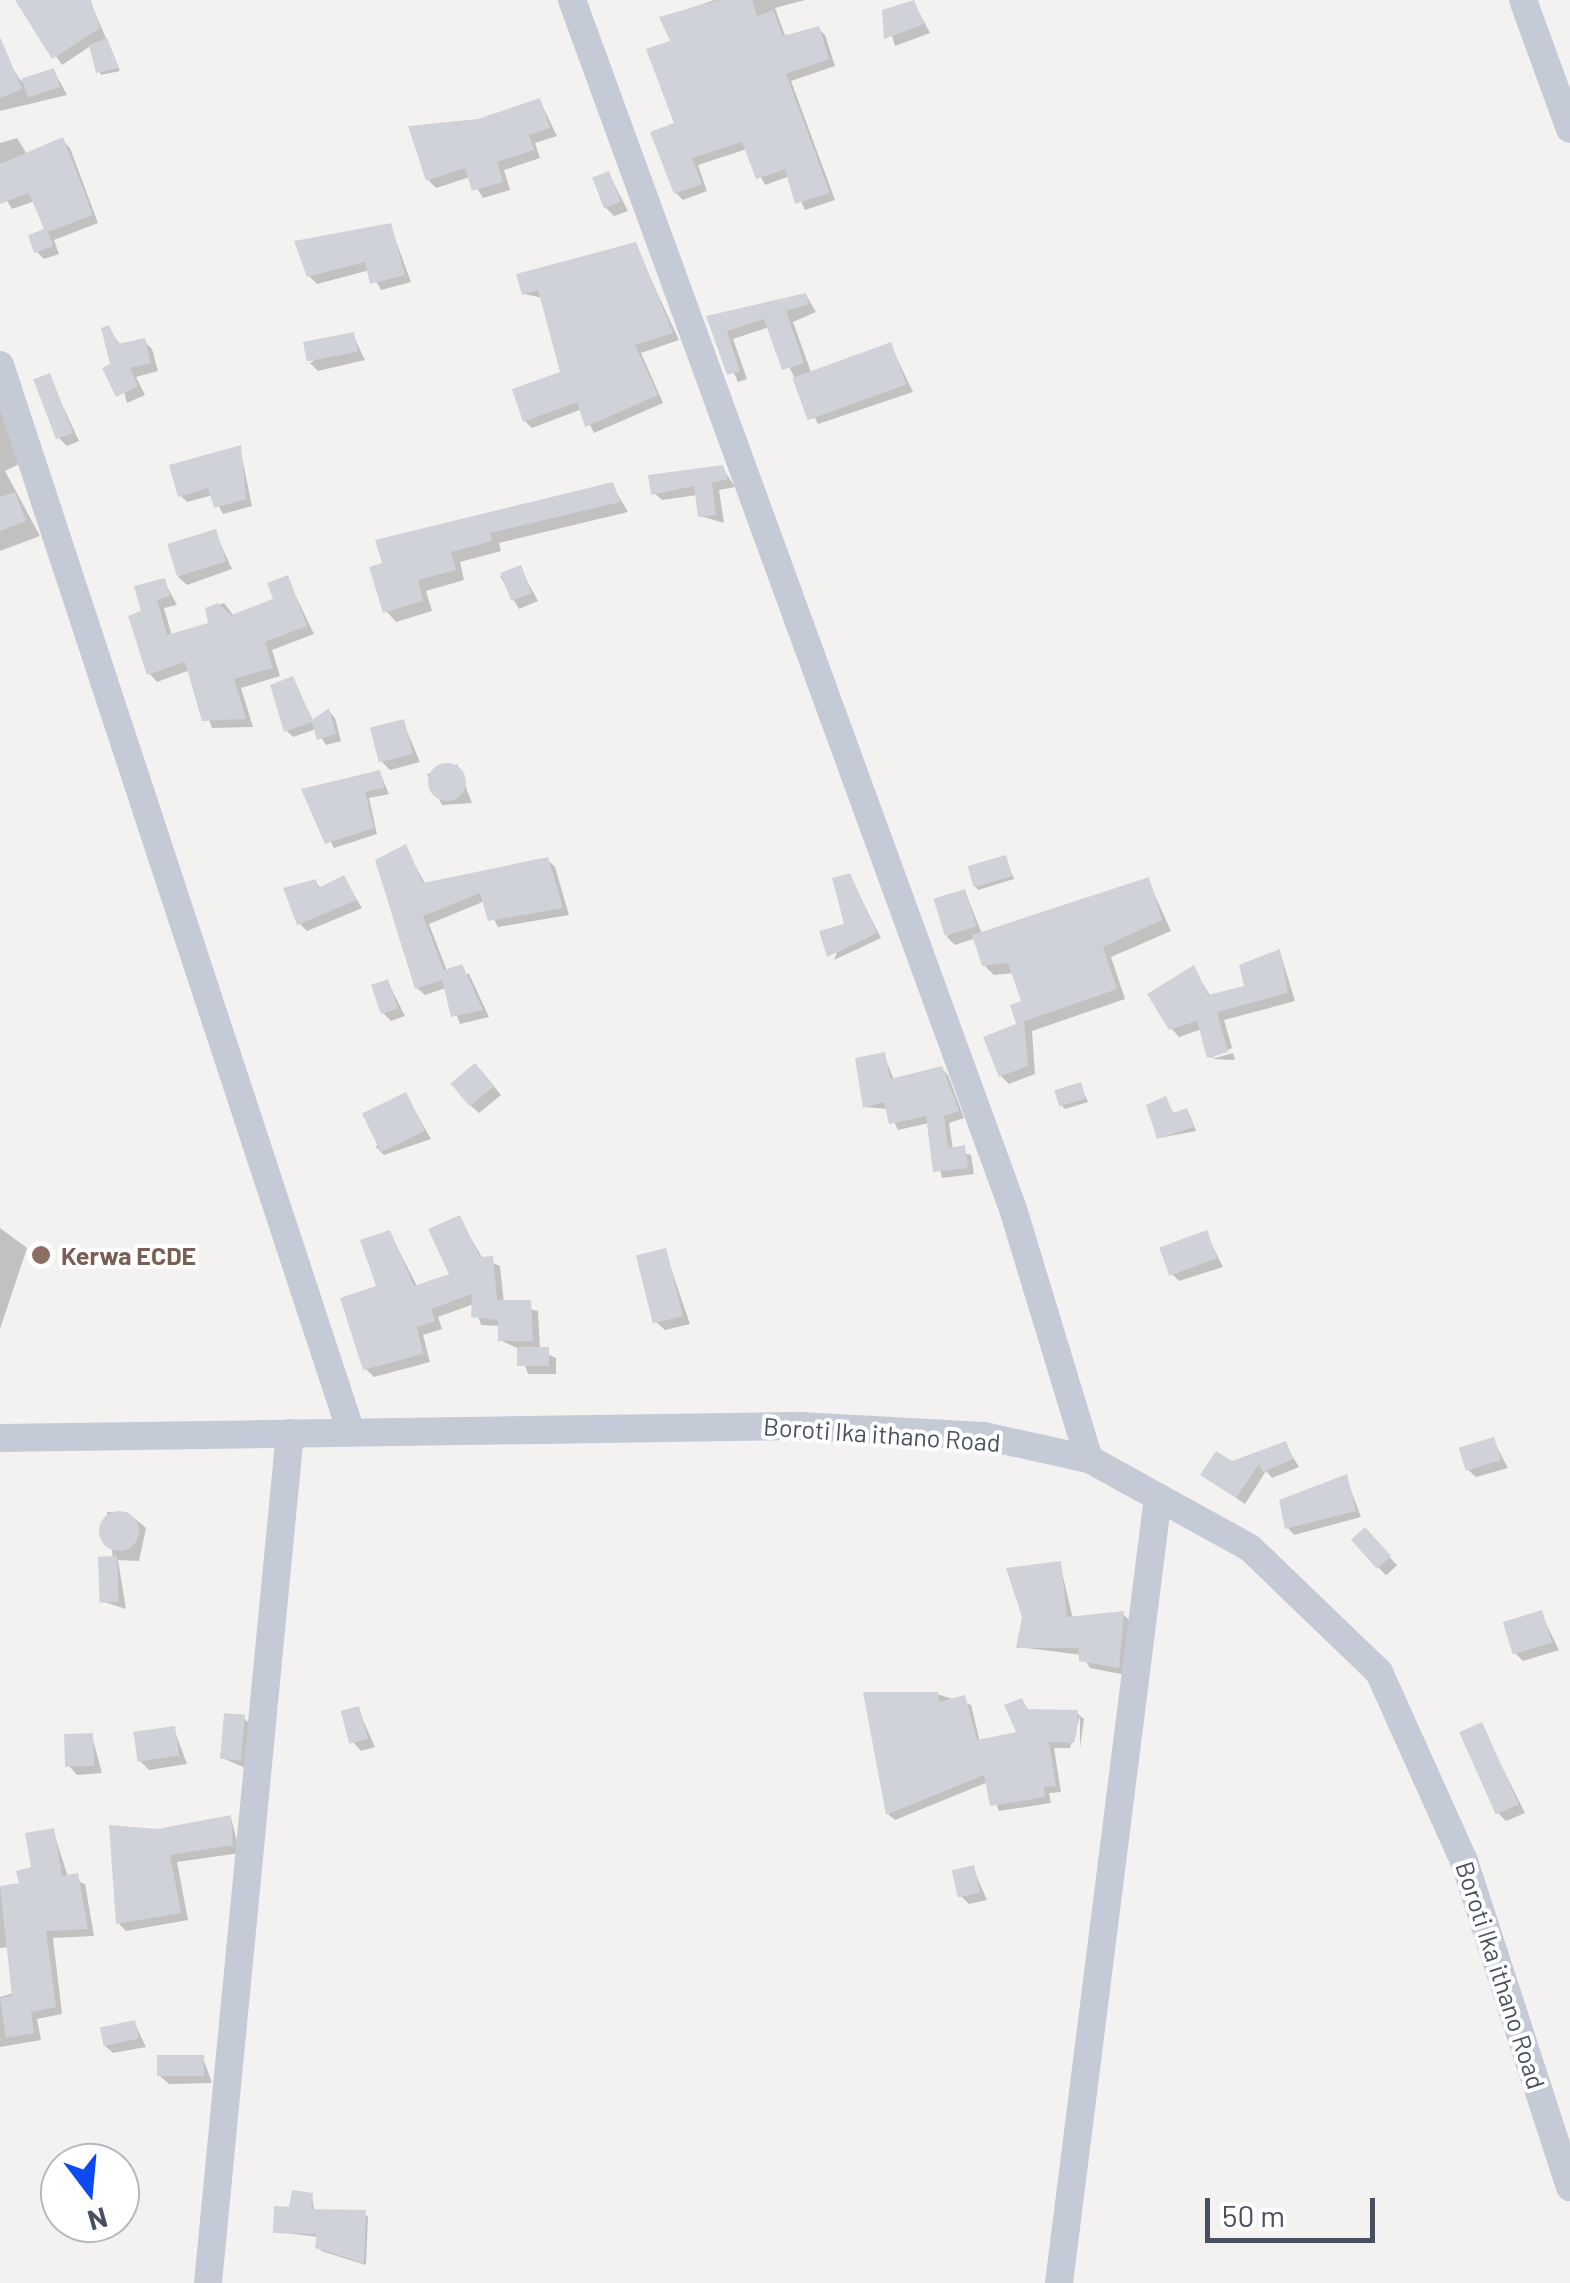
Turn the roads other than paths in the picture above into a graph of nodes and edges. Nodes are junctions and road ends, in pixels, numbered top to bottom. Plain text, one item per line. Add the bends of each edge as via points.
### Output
1 (572, 0) edge
2 (1523, 0) edge
3 (1570, 129) edge
4 (0, 365) edge
5 (349, 1426) junction
6 (290, 1434) junction
7 (0, 1438) edge
8 (1089, 1459) junction
9 (1158, 1497) junction
10 (1570, 2186) edge
11 (208, 2283) edge
12 (1059, 2283) edge

1 - 8 street via 1013,1208
2 - 3 street
4 - 5 street
5 - 6 street, Boroti Ika ithano Road
5 - 8 street, Boroti Ika ithano Road via 800,1426 984,1436
6 - 7 street, Boroti Ika ithano Road
6 - 11 street
8 - 9 street, Boroti Ika ithano Road
9 - 10 street, Boroti Ika ithano Road via 1250,1548 1379,1672 1464,1862
9 - 12 street

